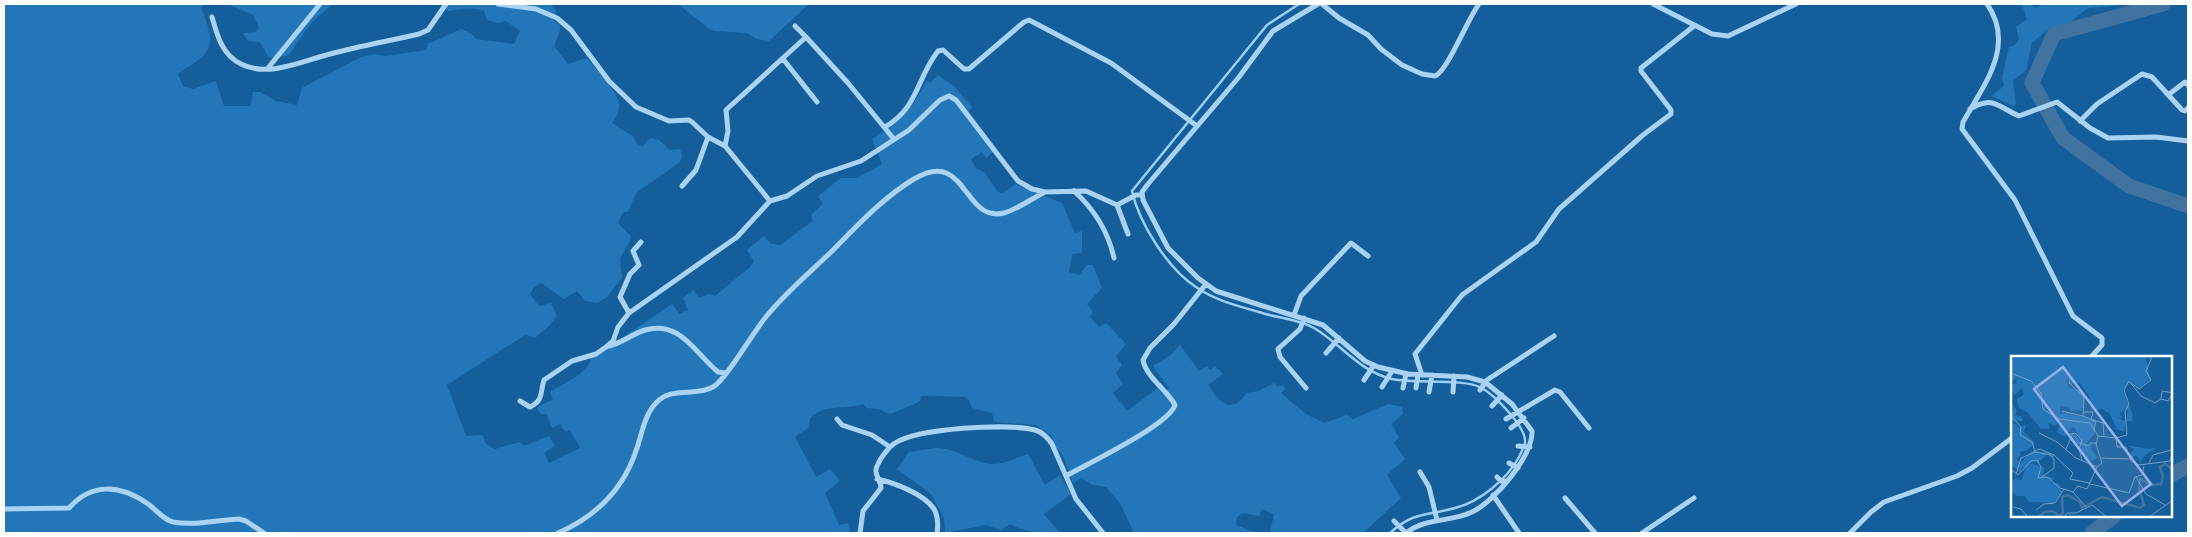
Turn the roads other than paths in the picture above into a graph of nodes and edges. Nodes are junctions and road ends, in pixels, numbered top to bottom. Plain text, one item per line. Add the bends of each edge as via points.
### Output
1 (320, 4) edge
2 (446, 4) edge
3 (498, 4) edge
4 (1318, 4) edge
5 (1322, 4) edge
6 (1479, 4) edge
7 (1653, 4) edge
8 (1796, 4) edge
9 (1986, 4) edge
10 (212, 17) dead end
11 (795, 26) dead end
12 (1694, 26) junction
13 (806, 37) junction
14 (783, 59) junction
15 (268, 68) junction
16 (2188, 85) edge
17 (2168, 95) junction
18 (817, 102) dead end
19 (2188, 108) edge
20 (1970, 110) junction
21 (2080, 121) junction
22 (1196, 126) junction
23 (885, 127) junction
24 (708, 137) junction
25 (893, 138) junction
26 (2188, 141) edge
27 (725, 146) junction
28 (682, 186) dead end
29 (1074, 191) junction
30 (1045, 192) junction
31 (1139, 195) junction
32 (770, 201) junction
33 (1117, 205) junction
34 (1128, 234) dead end
35 (641, 242) dead end
36 (1368, 256) dead end
37 (1114, 258) dead end
38 (1204, 287) junction
39 (629, 313) junction
40 (1294, 315) junction
41 (1303, 321) junction
42 (1554, 336) dead end
43 (1337, 341) junction
44 (606, 347) junction
45 (1328, 351) dead end
46 (2092, 356) edge
47 (726, 373) junction
48 (1390, 373) junction
49 (1405, 376) junction
50 (1418, 381) junction
51 (1431, 381) junction
52 (1485, 382) junction
53 (1383, 385) dead end
54 (1403, 387) dead end
55 (1306, 388) dead end
56 (1480, 390) dead end
57 (1429, 392) dead end
58 (1502, 395) junction
59 (520, 401) dead end
60 (1495, 404) dead end
61 (1516, 413) junction
62 (1524, 418) junction
63 (837, 419) dead end
64 (1507, 419) dead end
65 (1512, 427) dead end
66 (1589, 428) dead end
67 (2011, 439) edge
68 (890, 448) junction
69 (1420, 472) dead end
70 (1066, 476) junction
71 (877, 479) junction
72 (1493, 495) junction
73 (1565, 498) dead end
74 (1694, 498) dead end
75 (4, 509) edge
76 (1436, 514) junction
77 (1396, 523) dead end
78 (1405, 532) edge
79 (264, 533) edge
80 (558, 533) edge
81 (860, 533) edge
82 (937, 533) edge
83 (1103, 533) edge
84 (1519, 533) edge
85 (1595, 533) edge
86 (1642, 533) edge
87 (1850, 533) edge

1 - 15 street
2 - 15 street via 428,30 419,34 295,65
3 - 24 street via 550,14 571,30 609,80 636,107 669,121 689,120
4 - 22 street via 1273,31 1239,77
5 - 6 street via 1368,35 1380,49 1402,65 1435,76 1442,72
7 - 12 street
8 - 12 street via 1728,36 1712,34
9 - 20 street via 1997,25 1999,53
10 - 15 street via 220,44 232,58 255,69
11 - 13 street
12 - 50 street via 1641,68 1671,114 1643,134 1559,209 1536,242 1462,295 1415,354
13 - 14 street
13 - 23 street
14 - 18 street
14 - 27 street via 726,110 728,130
16 - 17 street via 2185,82
17 - 19 street via 2182,110
17 - 21 street via 2149,74 2142,74 2097,104
20 - 21 street via 1989,102 2016,115 2024,115 2056,102
20 - 46 street via 1962,130 2016,200 2073,316 2102,338 2102,346
21 - 26 street via 2100,135 2115,140 2156,137
22 - 23 street via 1111,63 1029,20 969,69 964,69 943,50 938,51 907,109 900,118
22 - 31 street
23 - 25 street
24 - 27 street
24 - 28 street via 696,170
25 - 30 street via 908,130 940,100 949,96 956,100 1018,181
25 - 32 street via 861,161 817,176 787,196
27 - 32 street
29 - 30 street
29 - 33 street via 1086,191
29 - 37 street via 1105,229
30 - 47 street via 1004,213 991,212 977,205 945,171 934,170 916,178 891,194 780,300
31 - 33 street
31 - 38 street via 1168,248
32 - 39 street via 737,237
33 - 34 street
35 - 39 street via 633,251 639,265 630,274 620,297
36 - 40 street via 1351,243 1301,296
38 - 40 street
38 - 70 street via 1143,360 1173,400 1174,409 1161,423
39 - 44 street
40 - 41 street
41 - 43 street via 1322,325
41 - 55 street via 1300,330 1280,346 1278,352
42 - 52 street
43 - 45 street
43 - 48 street via 1369,373
44 - 47 street via 644,330 666,328 677,332 718,372
44 - 59 street via 596,354 572,361 544,380 543,394 537,403 530,407
47 - 80 street via 714,387 677,392 657,401 650,410 632,465 620,484 589,517
48 - 49 street
48 - 53 street
49 - 50 street
49 - 54 street
50 - 51 street
51 - 52 street via 1453,384 1467,377
51 - 57 street
52 - 56 street
52 - 58 street
58 - 60 street
58 - 61 street
61 - 62 street
61 - 64 street
61 - 66 street via 1558,390
62 - 65 street
62 - 72 street via 1532,431
63 - 68 street via 842,425 872,435
67 - 87 street via 1957,476 1884,502
68 - 70 street via 896,442 912,437 948,430 1002,427 1036,430 1052,444
68 - 71 street via 877,464
69 - 76 street via 1429,487
70 - 83 street via 1076,499
71 - 81 street via 881,488 863,511
71 - 82 street via 924,500 934,510
72 - 76 street via 1472,512
72 - 84 street
73 - 85 street
74 - 86 street
75 - 79 street via 69,508 85,494 99,489 116,489 133,495 164,519 174,522 238,519
76 - 78 street
77 - 78 street

